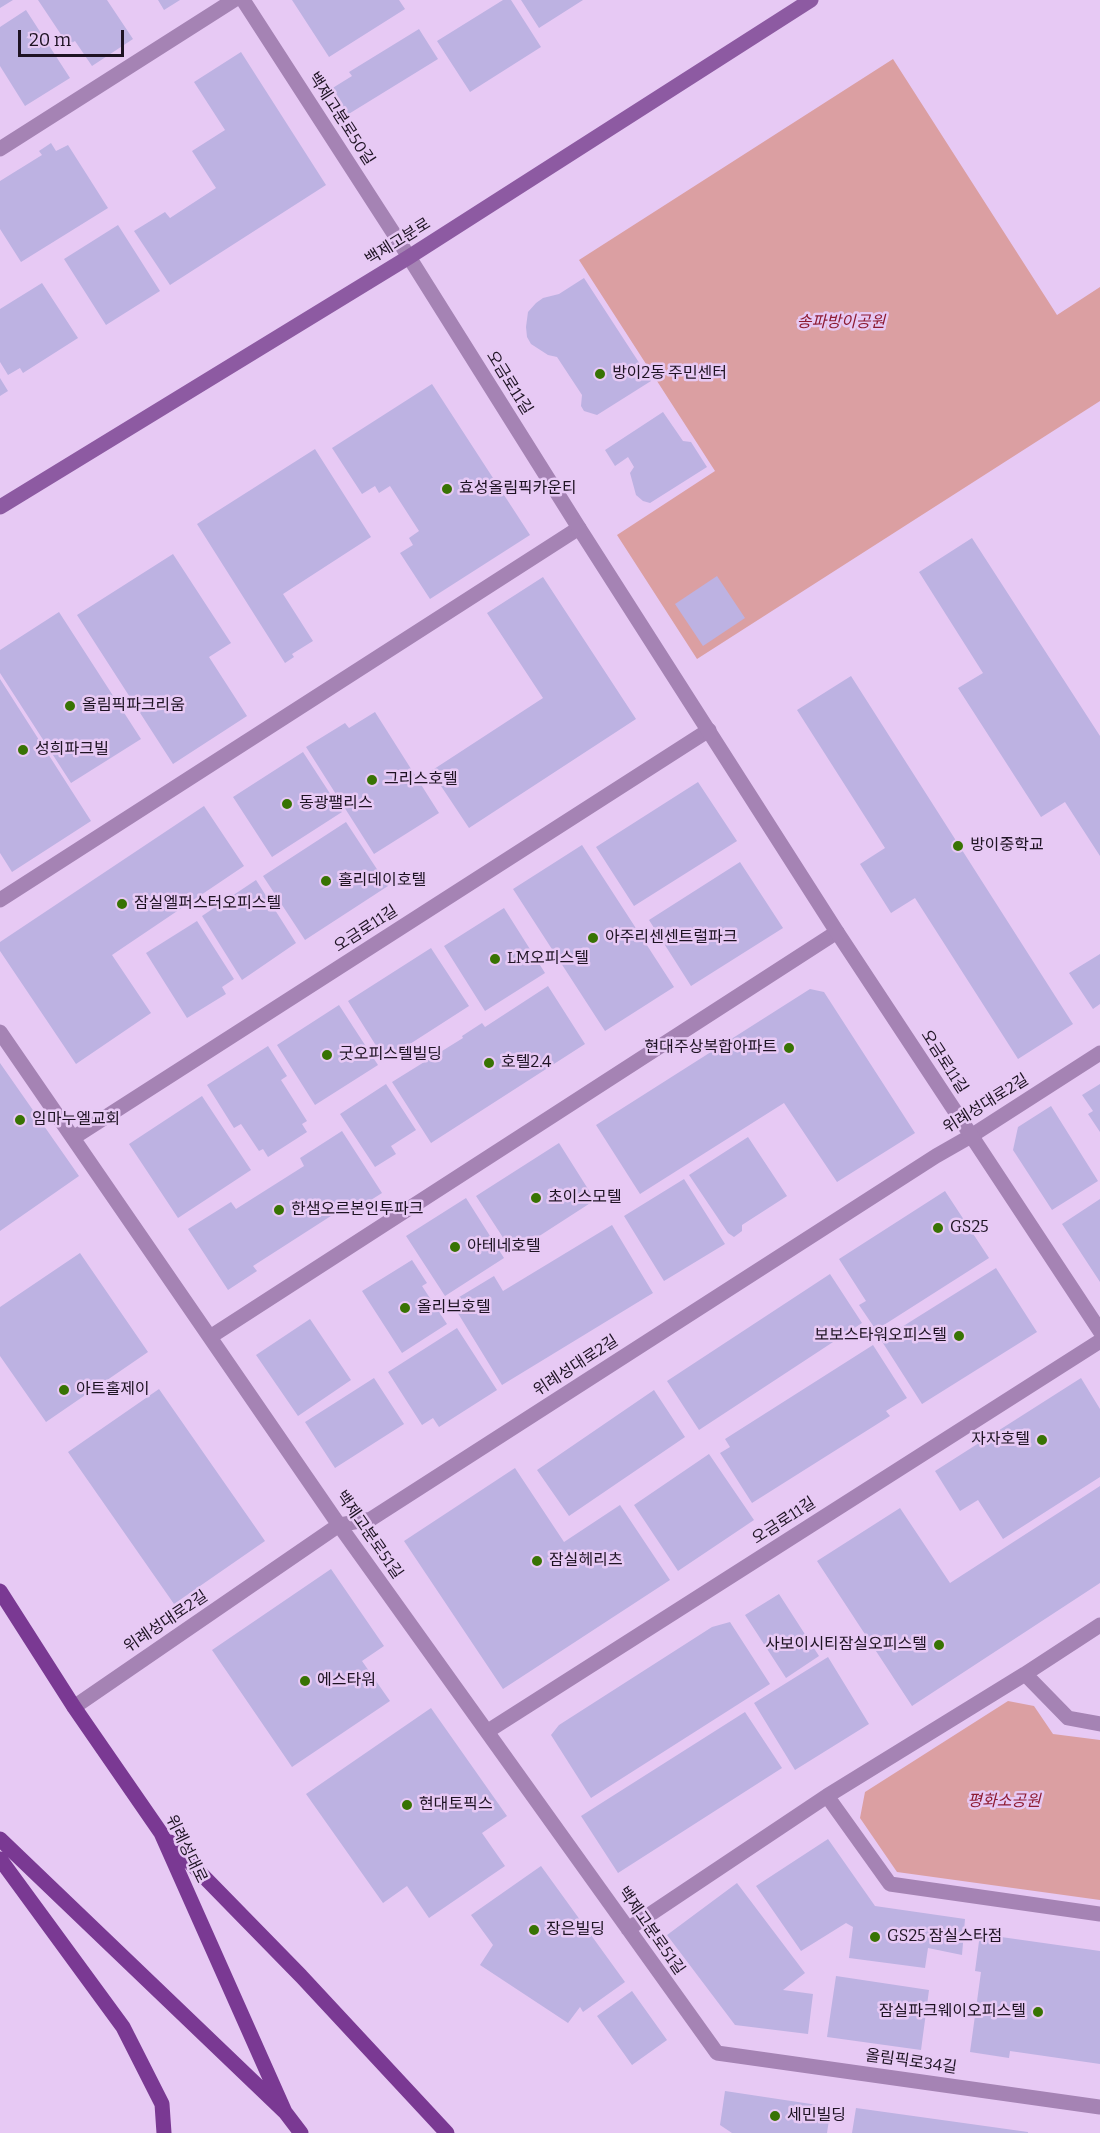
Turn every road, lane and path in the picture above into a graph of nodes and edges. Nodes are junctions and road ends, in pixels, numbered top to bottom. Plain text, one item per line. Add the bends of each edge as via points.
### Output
1 (234, 0) edge
2 (243, 0) edge
3 (811, 0) edge
4 (0, 149) edge
5 (409, 257) junction
6 (0, 507) edge
7 (579, 528) junction
8 (709, 730) junction
9 (0, 900) edge
10 (837, 932) junction
11 (0, 1032) edge
12 (1100, 1053) edge
13 (971, 1136) junction
14 (73, 1138) junction
15 (1100, 1331) edge
16 (210, 1337) junction
17 (1100, 1341) edge
18 (339, 1525) junction
19 (0, 1591) edge
20 (1100, 1625) edge
21 (1025, 1674) junction
22 (74, 1707) junction
23 (1100, 1724) edge
24 (488, 1731) junction
25 (827, 1796) junction
26 (161, 1833) junction
27 (0, 1839) edge
28 (0, 1859) edge
29 (1100, 1914) edge
30 (628, 1929) junction
31 (717, 2053) joint
32 (1100, 2107) edge
33 (285, 2112) junction
34 (164, 2133) edge
35 (301, 2133) edge
36 (447, 2133) edge

1 - 4 street
2 - 5 street, 백제고분로50길
3 - 5 main road, 백제고분로
5 - 6 main road, 백제고분로
5 - 7 street, 오금로11길
7 - 8 street, 오금로11길
7 - 9 street
8 - 10 street, 오금로11길
8 - 14 street, 오금로11길
10 - 13 street, 오금로11길
10 - 16 street
11 - 14 street, 백제고분로51길
12 - 13 street, 위례성대로2길
13 - 15 street, 오금로11길
13 - 18 street, 위례성대로2길 via 371,1519
14 - 16 street, 백제고분로51길
16 - 18 street, 백제고분로51길
17 - 24 street, 오금로11길
18 - 22 street, 위례성대로2길
18 - 24 street, 백제고분로51길
19 - 22 main road, 위례성대로
20 - 21 street
21 - 23 street via 1068,1719
21 - 25 street
22 - 26 main road, 위례성대로
24 - 30 street, 백제고분로51길
25 - 29 street via 890,1884
25 - 30 street
26 - 33 main road, 위례성대로
26 - 36 main road
27 - 33 main road, 위례성대로
28 - 34 main road via 123,2027 162,2104
30 - 31 street, 백제고분로51길
31 - 32 street, 올림픽로34길
33 - 35 main road, 위례성대로

